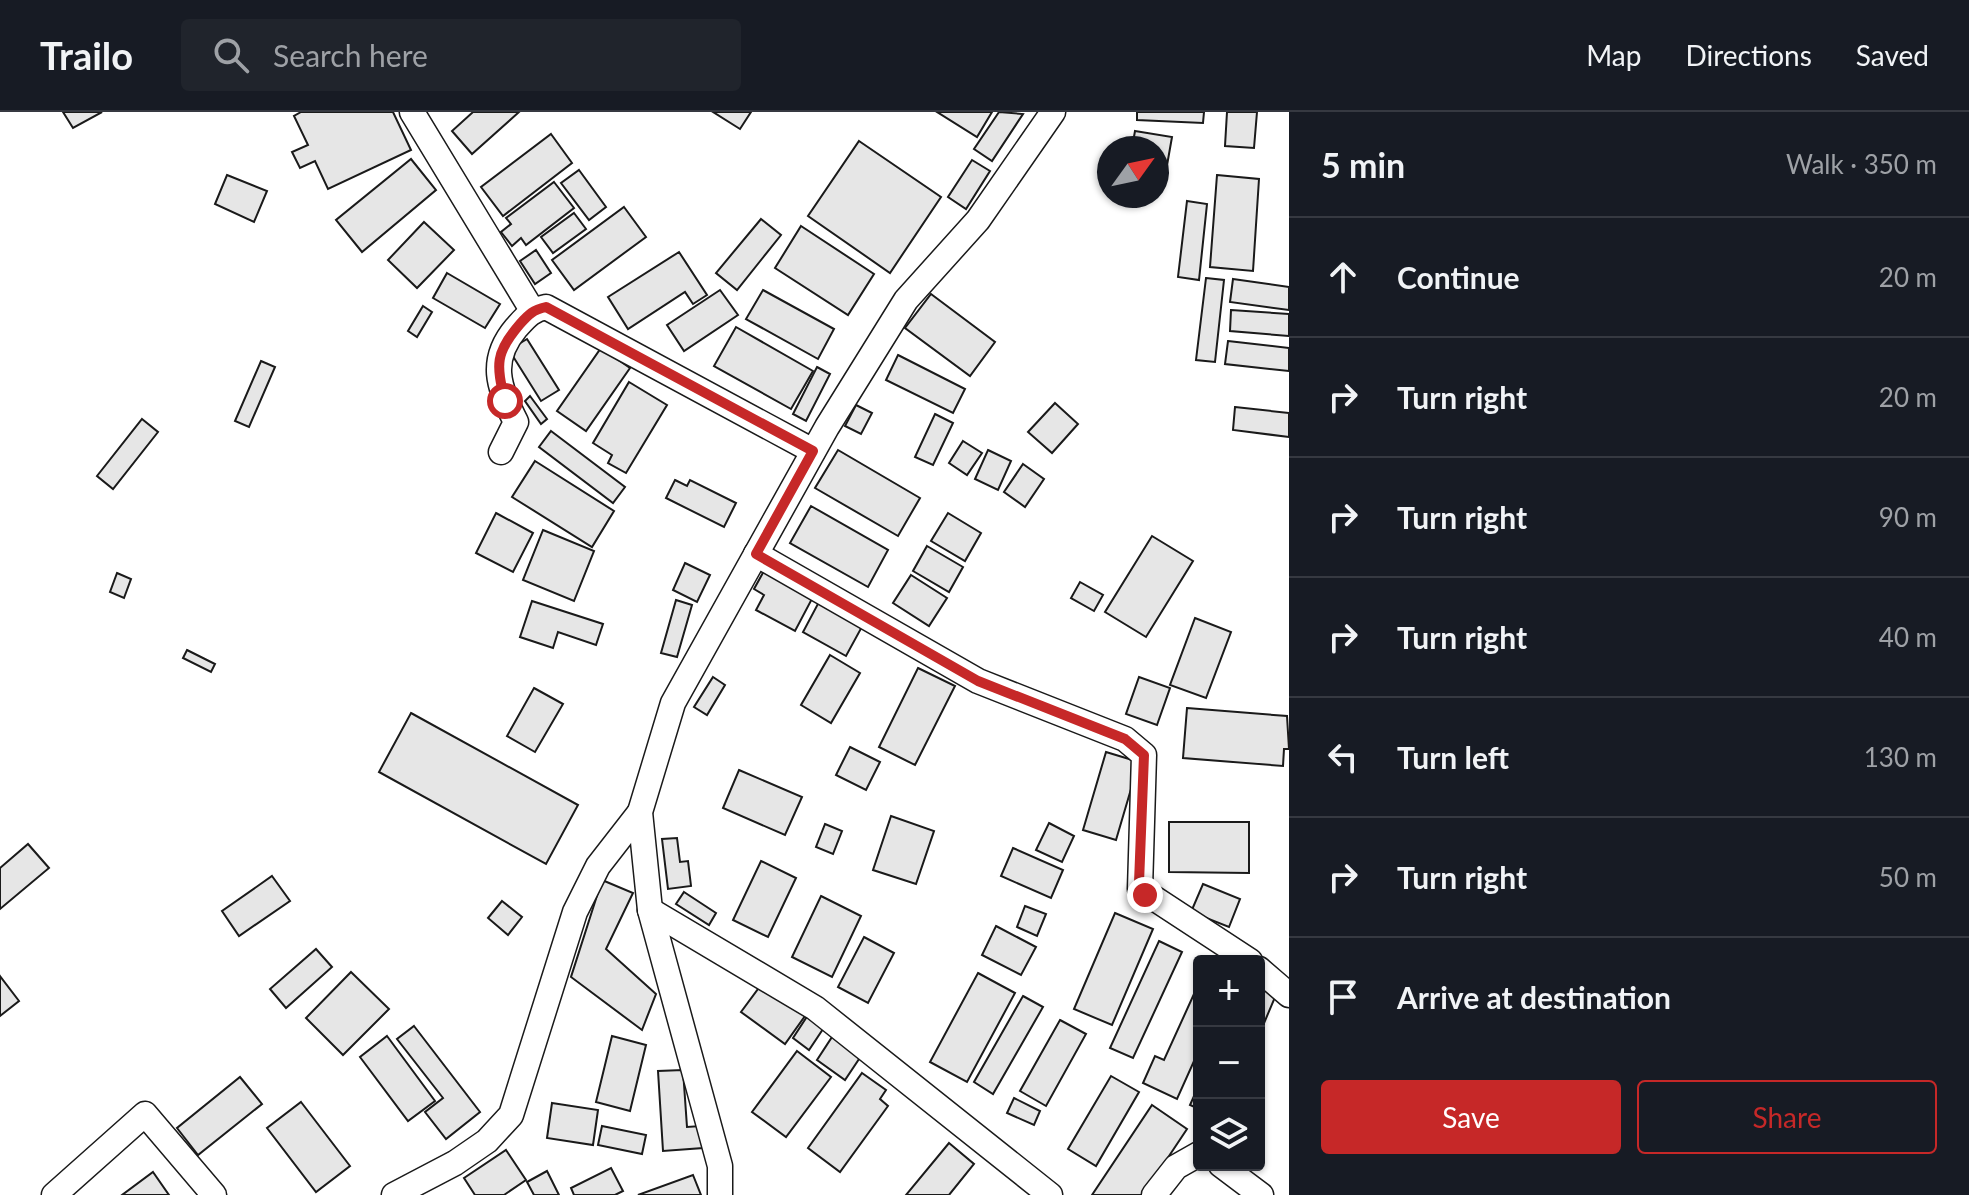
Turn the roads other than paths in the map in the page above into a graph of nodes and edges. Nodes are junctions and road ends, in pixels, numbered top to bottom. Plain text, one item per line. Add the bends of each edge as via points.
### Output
1 (412, 112) edge
2 (1053, 112) edge
3 (532, 310) junction
4 (813, 451) junction
5 (501, 452) dead end
6 (756, 554) junction
7 (640, 812) junction
8 (650, 910) junction
9 (1241, 955) edge
10 (1265, 974) edge
11 (1289, 995) edge
12 (1193, 1157) edge
13 (1229, 1171) edge
14 (54, 1195) edge
15 (214, 1195) edge
16 (394, 1195) edge
17 (720, 1195) edge
18 (1050, 1195) edge
19 (1154, 1195) edge
20 (1261, 1195) edge

1 - 3 street
2 - 4 street via 978,220 906,300
3 - 4 street via 546,307
3 - 5 street via 501,346 498,373 516,422
4 - 6 street
6 - 7 street via 673,703
6 - 9 street via 978,681 1140,748 1140,889
7 - 8 street
7 - 16 street via 598,866 575,912 511,1115 487,1141 455,1163
8 - 17 street via 720,1166
8 - 18 street via 815,1008
10 - 11 street
12 - 19 street via 1176,1167
13 - 20 street
14 - 15 street via 145,1114

